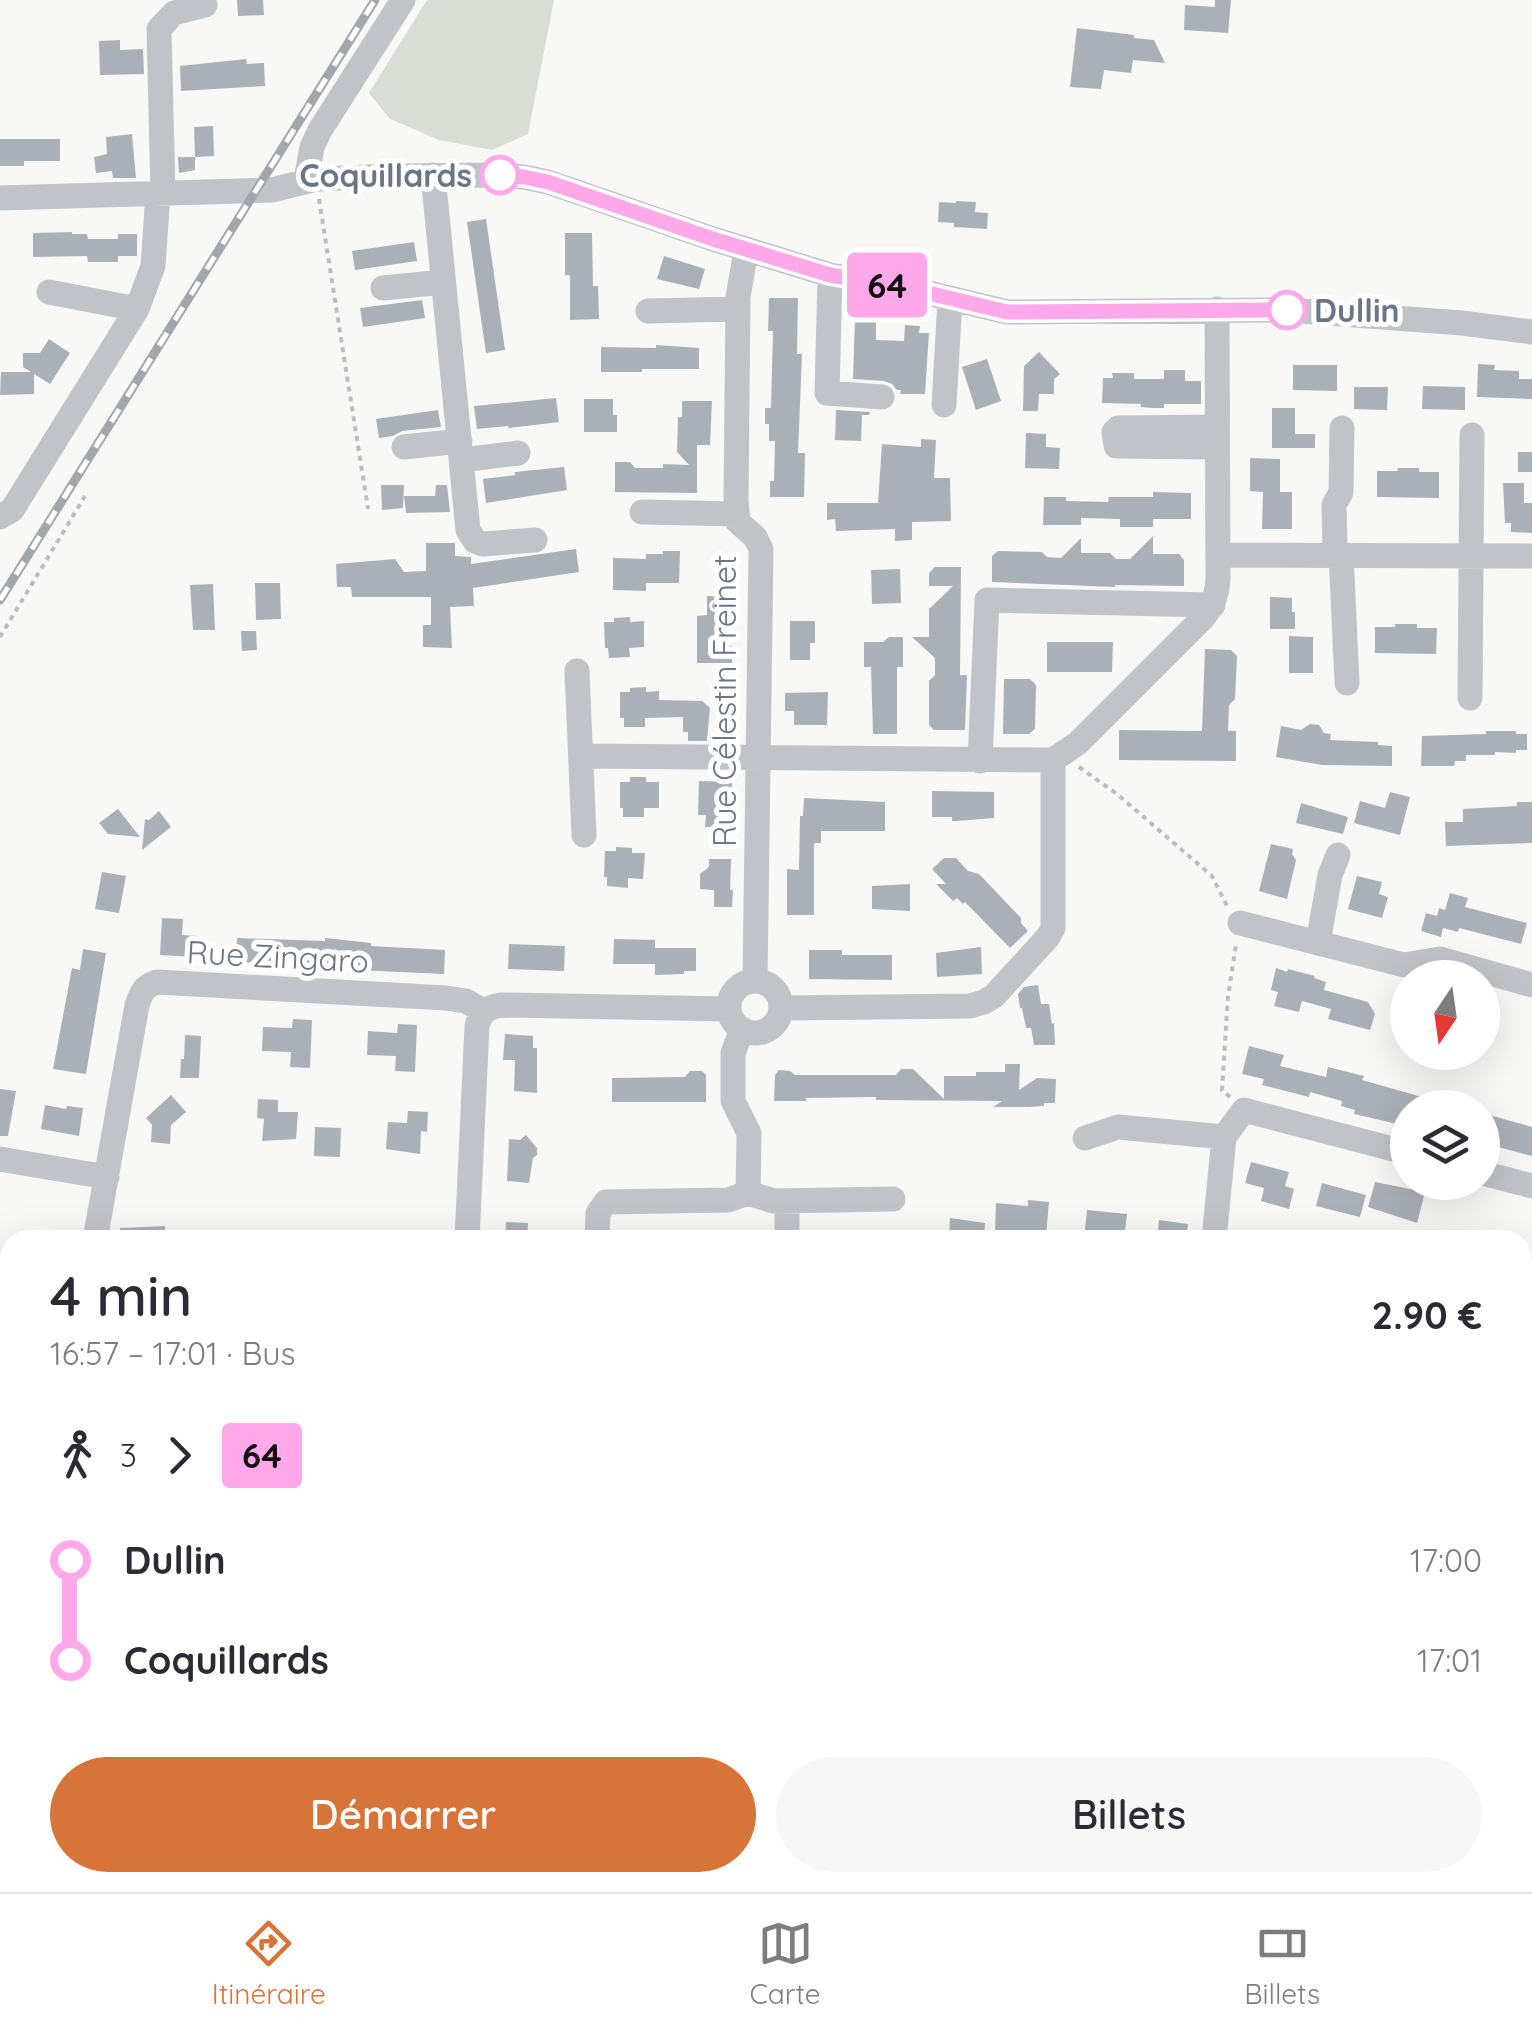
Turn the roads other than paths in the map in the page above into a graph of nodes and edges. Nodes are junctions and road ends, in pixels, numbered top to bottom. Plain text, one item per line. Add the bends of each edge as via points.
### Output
1 (404, 0) edge
2 (205, 5) dead end
3 (434, 176) junction
4 (311, 180) junction
5 (160, 194) junction
6 (0, 198) edge
7 (749, 251) junction
8 (830, 275) junction
9 (442, 282) junction
10 (382, 288) dead end
11 (49, 292) dead end
12 (950, 299) junction
13 (737, 309) junction
14 (1217, 309) junction
15 (137, 310) junction
16 (648, 311) dead end
17 (1532, 332) edge
18 (882, 397) dead end
19 (944, 406) dead end
20 (1342, 428) dead end
21 (1472, 435) dead end
22 (404, 447) dead end
23 (461, 451) junction
24 (518, 453) dead end
25 (642, 512) dead end
26 (736, 514) junction
27 (0, 517) edge
28 (535, 540) dead end
29 (1338, 554) junction
30 (1218, 555) junction
31 (1472, 556) junction
32 (1532, 556) edge
33 (1213, 604) junction
34 (577, 670) dead end
35 (1346, 683) dead end
36 (1470, 698) dead end
37 (581, 756) junction
38 (759, 756) junction
39 (1057, 757) junction
40 (980, 761) junction
41 (584, 835) dead end
42 (1338, 855) dead end
43 (1233, 914) road end
44 (1318, 943) junction
45 (755, 981) junction
46 (1532, 985) edge
47 (781, 1008) junction
48 (483, 1011) junction
49 (736, 1019) junction
50 (1224, 1136) junction
51 (1085, 1138) dead end
52 (1390, 1148) edge
53 (0, 1159) edge
54 (107, 1177) junction
55 (1500, 1177) edge
56 (1532, 1186) edge
57 (748, 1193) junction
58 (893, 1199) dead end
59 (787, 1201) junction
60 (96, 1230) edge
61 (467, 1230) edge
62 (597, 1230) edge
63 (787, 1230) edge
64 (1215, 1230) edge

1 - 4 street via 320,130 307,165
2 - 5 street via 174,14 159,29
3 - 4 street
3 - 7 street via 548,182
3 - 9 street
4 - 5 street via 272,190
5 - 6 street
5 - 15 street via 153,266
7 - 8 street
7 - 13 street, Rue Célestin Freinet
8 - 12 street
8 - 18 street via 828,393
9 - 10 street
9 - 23 street
11 - 15 street
12 - 14 street via 1007,312
12 - 19 street
13 - 16 street
13 - 26 street, Rue Célestin Freinet
14 - 17 street
14 - 30 street
15 - 27 street via 12,510
20 - 29 street via 1341,492 1334,505
21 - 31 street
22 - 23 street
23 - 24 street
23 - 28 street via 468,530 475,541
25 - 26 street
26 - 38 street, Rue Célestin Freinet via 761,549
29 - 30 street
29 - 31 street
29 - 35 street
30 - 33 street
31 - 32 street
31 - 36 street
33 - 39 street
33 - 40 street via 986,600
34 - 37 street
37 - 38 street
37 - 41 street
38 - 40 street
38 - 45 street, Rue Célestin Freinet
39 - 40 street
39 - 47 street via 1053,928 994,996 970,1006
42 - 44 street
43 - 44 street
44 - 46 street via 1404,965 1440,960
45 - 47 street via 774,989
45 - 49 street via 733,993
47 - 49 street via 759,1032
48 - 49 street via 502,1004
48 - 54 street, Rue Zingaro via 446,998 148,985 138,1005
48 - 61 street
49 - 57 street via 733,1101 749,1133
50 - 51 street via 1118,1127
50 - 52 street via 1244,1110
50 - 64 street
53 - 54 street
54 - 60 street, Rue Zingaro
55 - 56 street
57 - 59 street
57 - 62 street via 728,1200 606,1202
58 - 59 street
59 - 63 street

